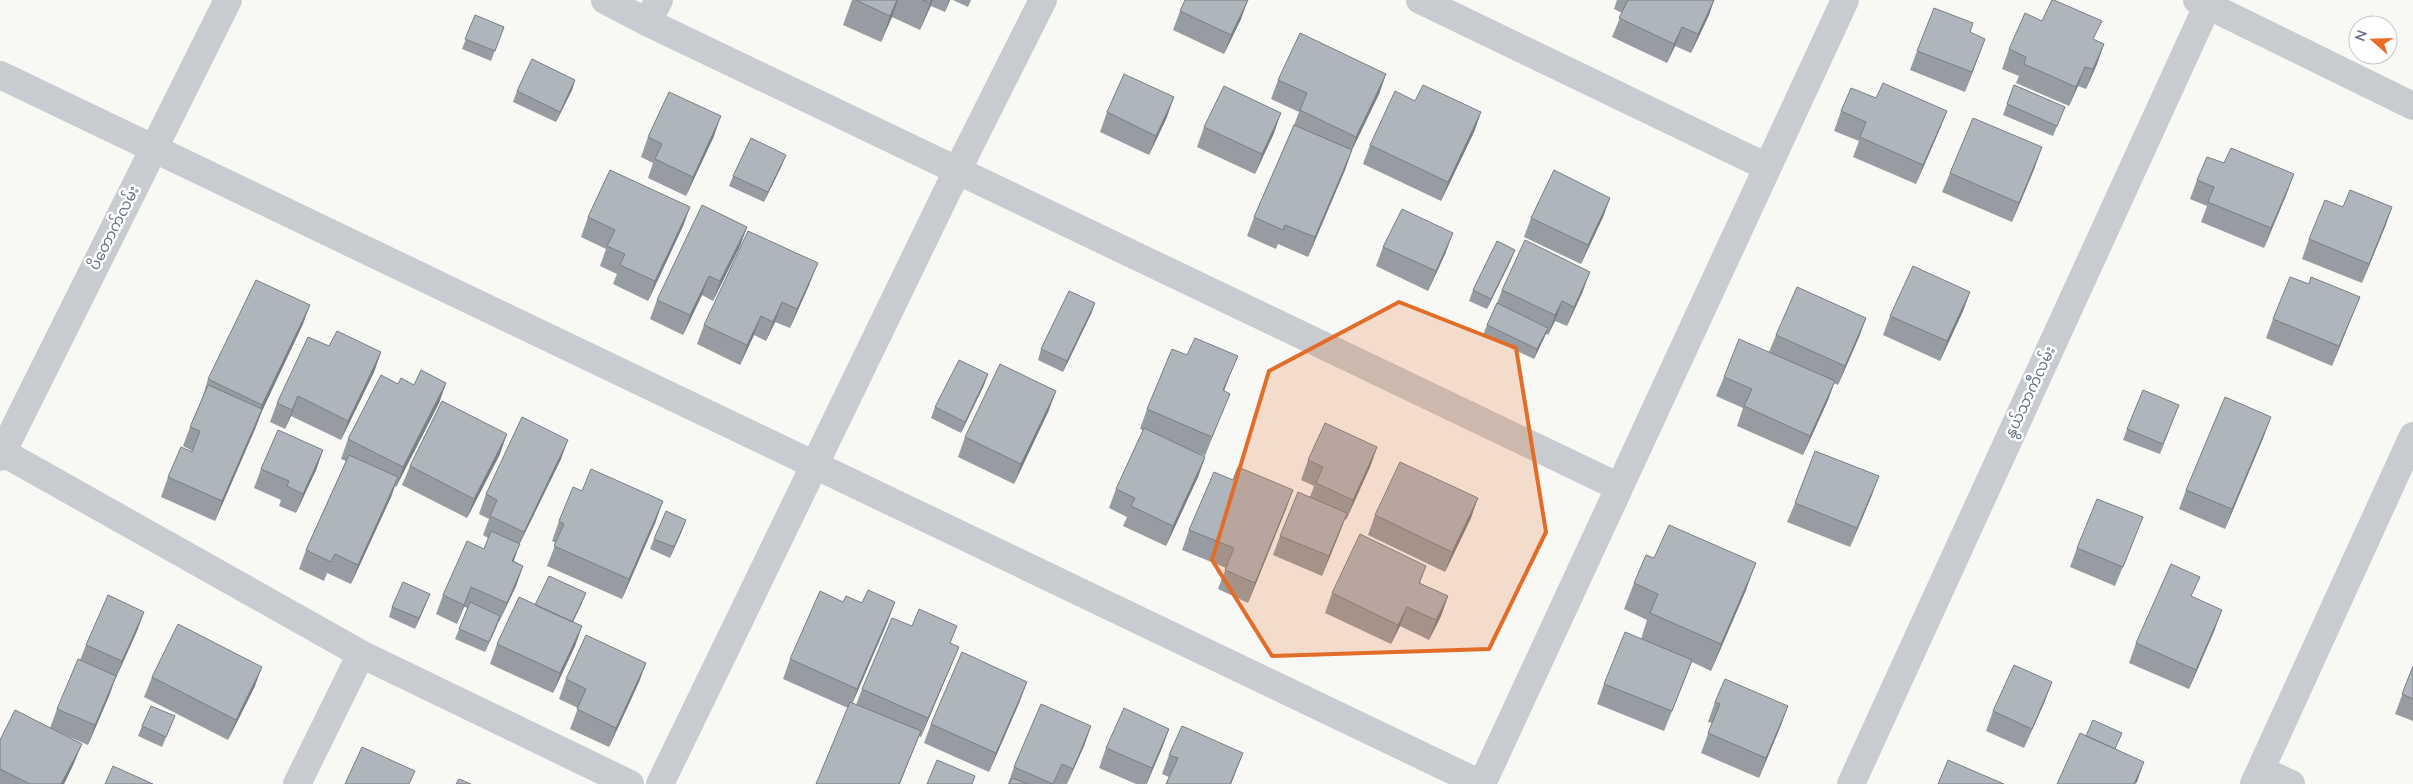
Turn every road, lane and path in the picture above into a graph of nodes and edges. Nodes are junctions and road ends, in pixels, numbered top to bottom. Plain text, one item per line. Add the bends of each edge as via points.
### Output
1 (228, 0) edge
2 (605, 0) edge
3 (1044, 0) edge
4 (1420, 0) edge
5 (1845, 0) edge
6 (2205, 2) edge
7 (653, 11) edge
8 (0, 75) edge
9 (2413, 106) edge
10 (153, 150) junction
11 (1767, 167) junction
12 (957, 171) junction
13 (2413, 436) edge
14 (1, 455) edge
15 (814, 466) junction
16 (2404, 482) edge
17 (1619, 487) junction
18 (361, 654) junction
19 (2258, 777) edge
20 (297, 784) edge
21 (630, 784) edge
22 (660, 784) edge
23 (1481, 784) edge
24 (1851, 784) edge
25 (2292, 784) edge

1 - 10 street, ပိတောက်လမ်း
2 - 7 street
3 - 12 street
4 - 11 street
5 - 11 street
6 - 9 street
6 - 24 street, နွယ်သာကီလမ်း
7 - 12 street
8 - 10 street
10 - 14 street, ပိတောက်လမ်း
10 - 15 street
11 - 17 street
12 - 15 street
12 - 17 street
13 - 16 street
14 - 18 street
15 - 22 street
15 - 23 street
16 - 19 street
17 - 23 street
18 - 20 street
18 - 21 street
19 - 25 street

